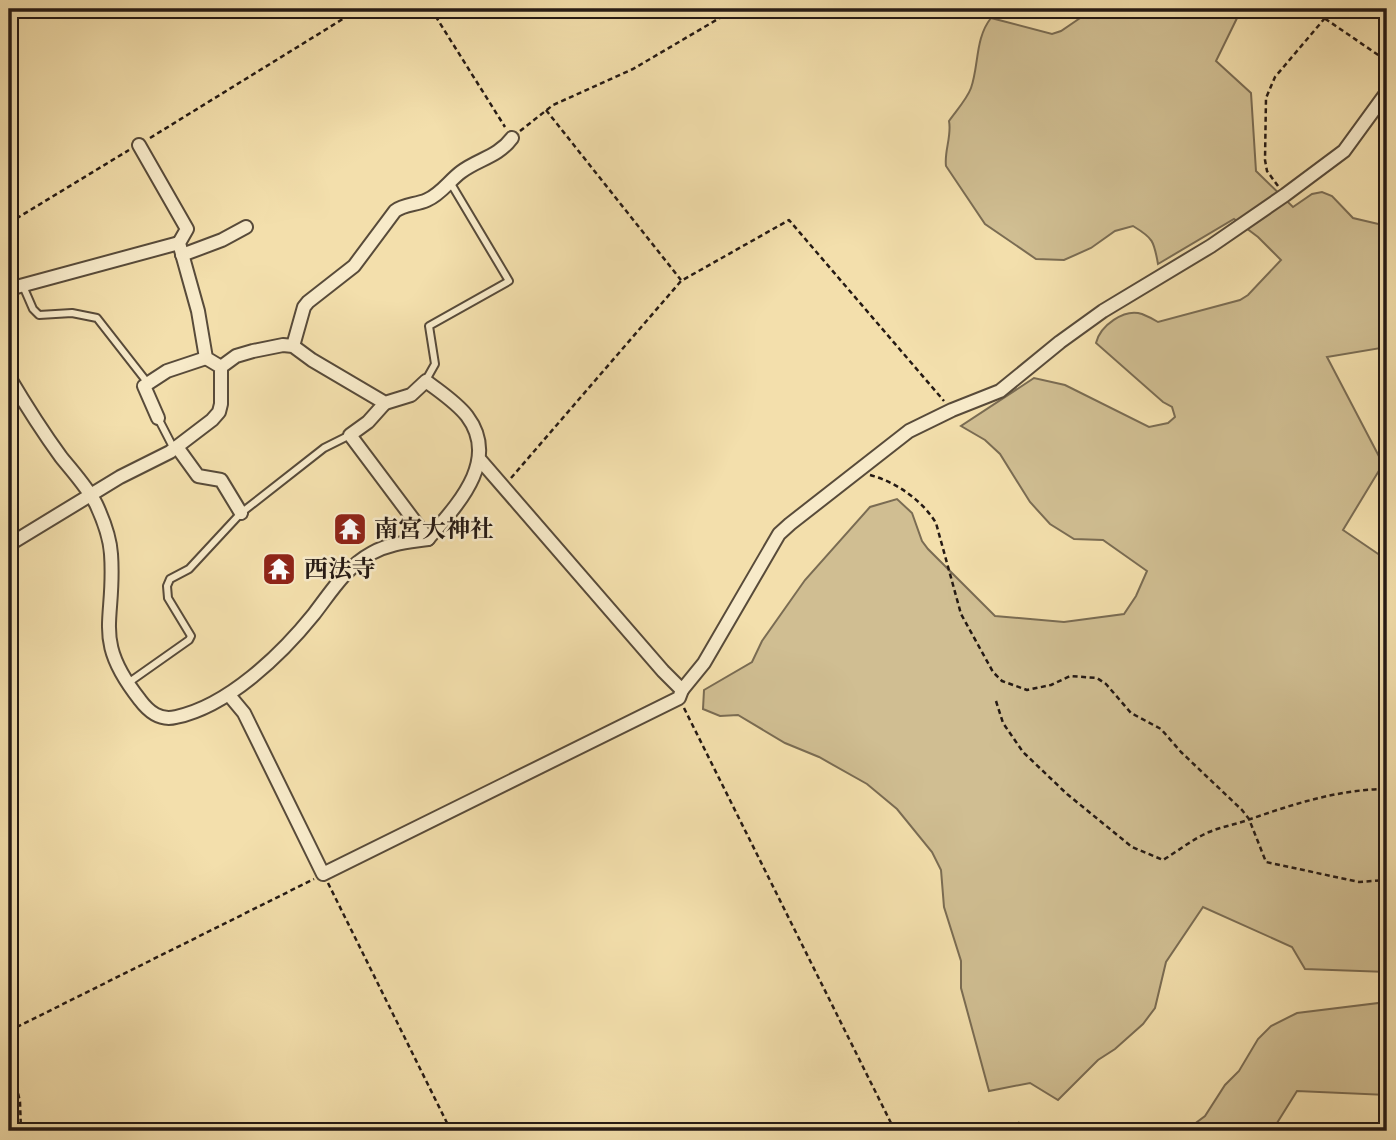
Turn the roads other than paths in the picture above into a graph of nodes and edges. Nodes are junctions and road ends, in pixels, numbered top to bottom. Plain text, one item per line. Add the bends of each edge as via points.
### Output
1 (1387, 92) edge
2 (512, 138) road end
3 (139, 145) road end
4 (450, 182) junction
5 (246, 227) dead end
6 (181, 249) junction
7 (23, 285) junction
8 (9, 289) edge
9 (293, 346) junction
10 (206, 358) junction
11 (222, 367) junction
12 (9, 377) edge
13 (426, 381) junction
14 (147, 382) junction
15 (385, 403) junction
16 (158, 418) joint
17 (350, 435) junction
18 (176, 448) junction
19 (481, 461) junction
20 (91, 494) junction
21 (241, 513) junction
22 (428, 539) junction
23 (15, 541) dead end
24 (127, 684) junction
25 (681, 694) junction
26 (229, 695) junction

1 - 25 street via 1344,151 1285,195 1103,311 1000,391 909,431 779,534
2 - 4 street via 500,152
3 - 6 street via 187,229
4 - 9 street via 427,200 401,206 354,265 313,296 304,307
4 - 13 lane via 509,281 429,326 436,356
5 - 6 street via 222,240
6 - 7 street
6 - 10 street
7 - 8 street
7 - 14 lane via 39,314 97,318
9 - 11 street via 236,356
9 - 15 street
10 - 11 street
10 - 14 street
11 - 18 street via 219,412
12 - 20 street via 41,429
13 - 15 street via 411,395
13 - 19 street via 469,418
14 - 16 street via 144,386
15 - 17 street
16 - 18 lane
17 - 21 lane via 324,448
17 - 22 street
18 - 20 street
18 - 21 street via 198,475 221,480
19 - 22 street via 460,500
19 - 25 street
20 - 23 street
20 - 24 street via 110,544 108,640
21 - 24 lane via 189,569 168,582 168,598 191,636 189,640
22 - 26 street via 386,546 358,562 277,654
24 - 26 street via 153,713 167,719 194,713
25 - 26 street via 323,874 244,713

